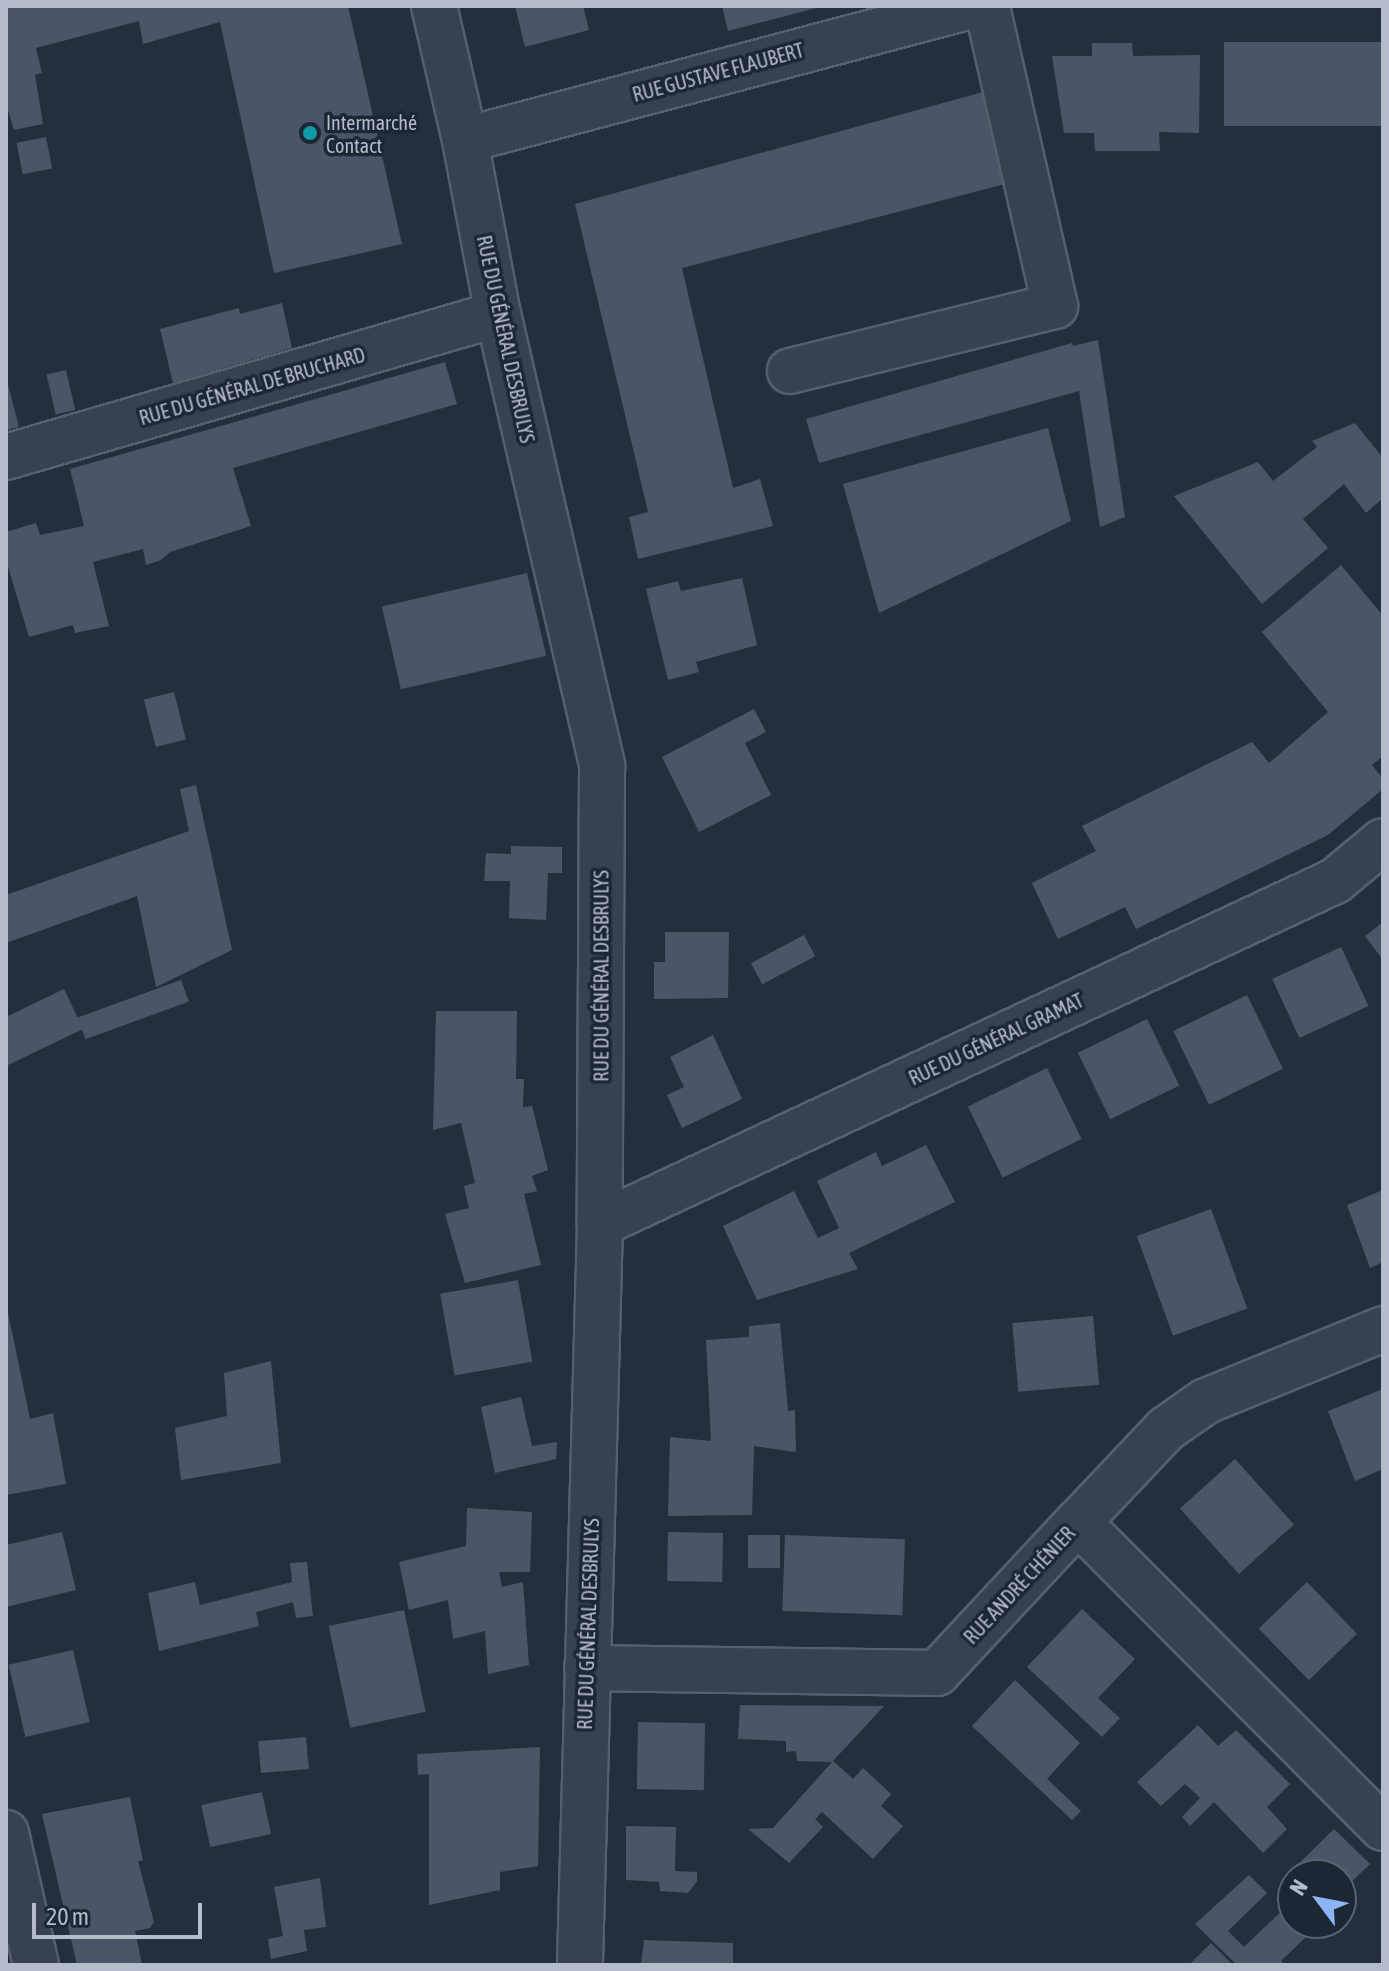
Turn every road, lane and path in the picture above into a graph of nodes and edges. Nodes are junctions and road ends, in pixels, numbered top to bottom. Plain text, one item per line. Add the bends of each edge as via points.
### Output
1 (434, 6) edge
2 (971, 6) edge
3 (987, 6) edge
4 (465, 140) junction
5 (498, 314) junction
6 (790, 371) dead end
7 (6, 457) edge
8 (1383, 841) edge
9 (600, 1224) junction
10 (1383, 1329) edge
11 (1078, 1522) junction
12 (587, 1668) junction
13 (1383, 1828) edge
14 (6, 1833) edge
15 (36, 1965) edge
16 (580, 1965) edge

1 - 4 street, RUE DU GÉNÉRAL DESBRULYS
2 - 4 street, RUE GUSTAVE FLAUBERT
3 - 6 street via 1055,306
4 - 5 street, RUE DU GÉNÉRAL DESBRULYS
5 - 7 street, RUE DU GÉNÉRAL DE BRUCHARD
5 - 9 street, RUE DU GÉNÉRAL DESBRULYS via 602,766
8 - 9 street, RUE DU GÉNÉRAL GRAMAT via 1335,881
9 - 12 street, RUE DU GÉNÉRAL DESBRULYS
10 - 11 street via 1206,1401 1166,1429
11 - 12 street, RUE ANDRÉ CHÉNIER via 937,1673
11 - 13 street, RUE ANDRÉ CHÉNIER
12 - 16 street, RUE DU GÉNÉRAL DESBRULYS
14 - 15 street

